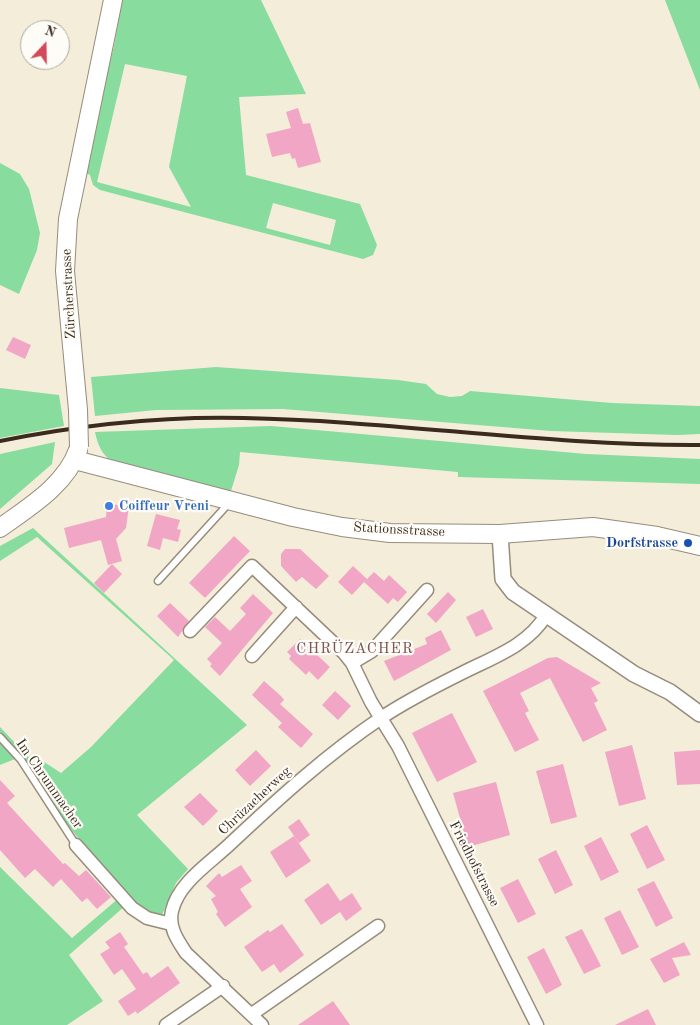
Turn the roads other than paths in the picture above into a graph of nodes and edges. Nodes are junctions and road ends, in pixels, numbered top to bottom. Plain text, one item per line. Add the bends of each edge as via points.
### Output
1 (113, 0) edge
2 (77, 454) junction
3 (231, 501) junction
4 (0, 528) edge
5 (500, 534) junction
6 (700, 546) edge
7 (158, 581) dead end
8 (427, 590) dead end
9 (296, 607) junction
10 (546, 615) junction
11 (190, 631) dead end
12 (252, 656) dead end
13 (352, 663) junction
14 (700, 714) edge
15 (381, 718) junction
16 (0, 736) edge
17 (76, 845) joint
18 (171, 924) junction
19 (378, 926) dead end
20 (223, 986) junction
21 (252, 1014) junction
22 (166, 1025) edge
23 (262, 1025) edge
24 (537, 1025) edge

1 - 2 main road, Zürcherstrasse, bridge via 67,226 65,271 78,410
2 - 3 main road, Stationsstrasse
2 - 4 main road via 40,498
3 - 5 main road, Stationsstrasse via 313,521 381,532
3 - 7 lane
5 - 6 main road, Stationsstrasse via 593,527
5 - 10 street via 503,579 513,592
8 - 13 street via 372,651
9 - 11 street via 252,566
9 - 12 street
9 - 13 street
10 - 14 street
10 - 15 street, Chrüzacherweg via 517,645
13 - 15 street
15 - 18 street, Chrüzacherweg via 284,792 181,889 172,911
15 - 24 street, Friedhofstrasse
16 - 17 lane, Im Chrummacher via 21,760
17 - 18 street via 132,908 147,918
18 - 20 street via 186,953
19 - 21 street
20 - 21 street
20 - 22 street
21 - 23 street

